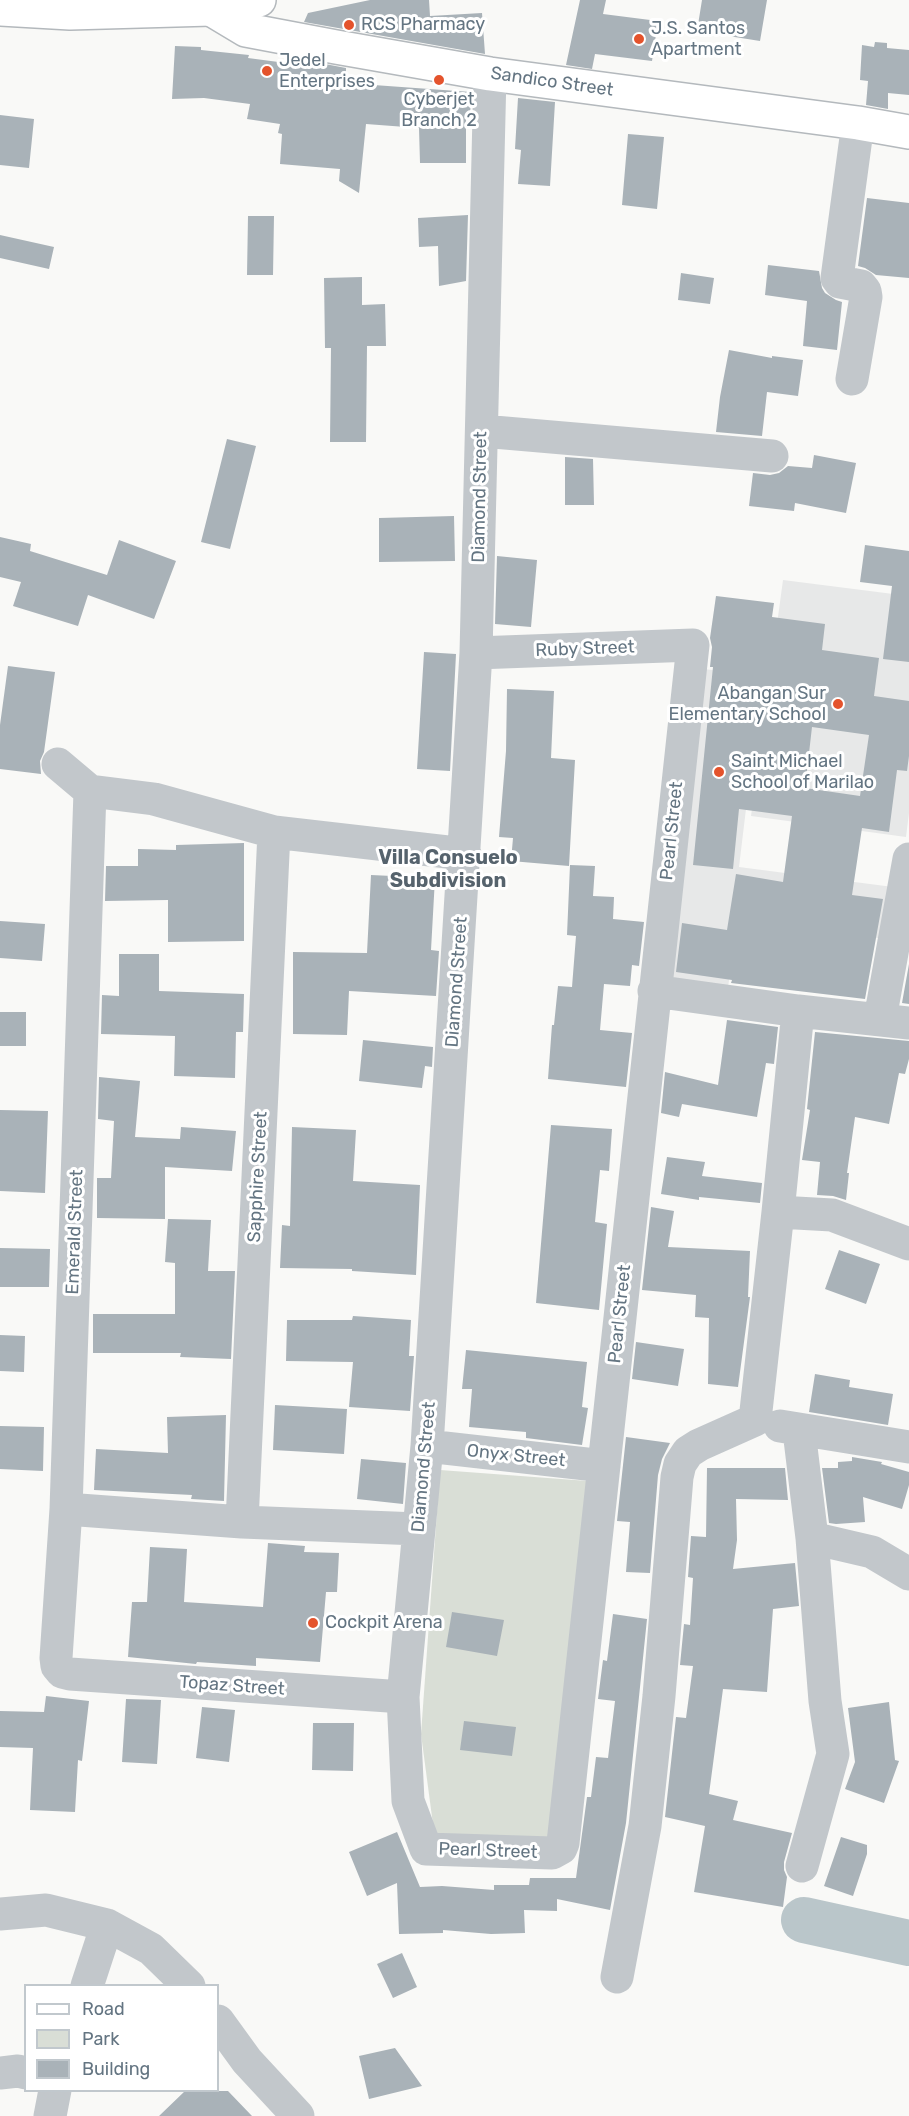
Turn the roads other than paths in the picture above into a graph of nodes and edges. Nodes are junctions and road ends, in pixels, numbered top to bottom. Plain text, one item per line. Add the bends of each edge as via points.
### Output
1 (260, 0) edge
2 (209, 4) edge
3 (0, 9) edge
4 (490, 74) junction
5 (858, 123) junction
6 (909, 132) edge
7 (852, 379) dead end
8 (482, 431) junction
9 (772, 456) dead end
10 (693, 645) joint
11 (476, 653) junction
12 (58, 764) dead end
13 (90, 791) junction
14 (274, 832) junction
15 (465, 854) junction
16 (909, 859) edge
17 (654, 991) junction
18 (798, 1011) junction
19 (894, 1021) edge
20 (778, 1212) junction
21 (909, 1244) edge
22 (755, 1420) junction
23 (799, 1431) junction
24 (427, 1446) junction
25 (909, 1447) edge
26 (604, 1466) junction
27 (66, 1509) junction
28 (242, 1522) junction
29 (418, 1529) junction
30 (812, 1538) junction
31 (909, 1574) edge
32 (63, 1672) joint
33 (403, 1697) junction
34 (426, 1849) joint
35 (802, 1866) dead end
36 (0, 1914) edge
37 (107, 1925) junction
38 (618, 1977) dead end
39 (88, 1984) edge
40 (187, 1984) edge
41 (219, 2022) edge
42 (24, 2072) edge
43 (0, 2073) edge
44 (298, 2116) edge

1 - 2 main road
2 - 3 main road via 70,13
2 - 4 main road, Sandico Street via 246,30
4 - 5 main road, Sandico Street
4 - 8 street, Diamond Street
5 - 6 main road, Sandico Street
5 - 7 street via 837,278 861,286 866,297
8 - 9 street
8 - 11 street, Diamond Street
10 - 11 street, Ruby Street
10 - 17 street, Pearl Street
11 - 15 street, Diamond Street
12 - 13 street
13 - 14 street via 154,799
13 - 27 street, Emerald Street
14 - 15 street
14 - 28 street, Sapphire Street
15 - 24 street, Diamond Street
16 - 19 street
17 - 18 street
17 - 26 street, Pearl Street
18 - 19 street
18 - 20 street
20 - 21 street via 832,1215
20 - 22 street
22 - 23 street
22 - 38 street via 699,1445 680,1464 645,1826
23 - 25 street
23 - 30 street
24 - 26 street, Onyx Street
24 - 29 street, Diamond Street
26 - 34 street, Pearl Street via 561,1848 552,1853
27 - 28 street
27 - 32 street, Emerald Street via 56,1658
28 - 29 street
29 - 33 street, Diamond Street
30 - 31 street via 872,1552
30 - 35 street via 833,1754
32 - 33 street, Topaz Street
33 - 34 street, Diamond Street via 408,1801
36 - 37 street via 46,1911
37 - 39 street
37 - 40 street via 151,1949
41 - 44 street via 246,2061
42 - 43 street

